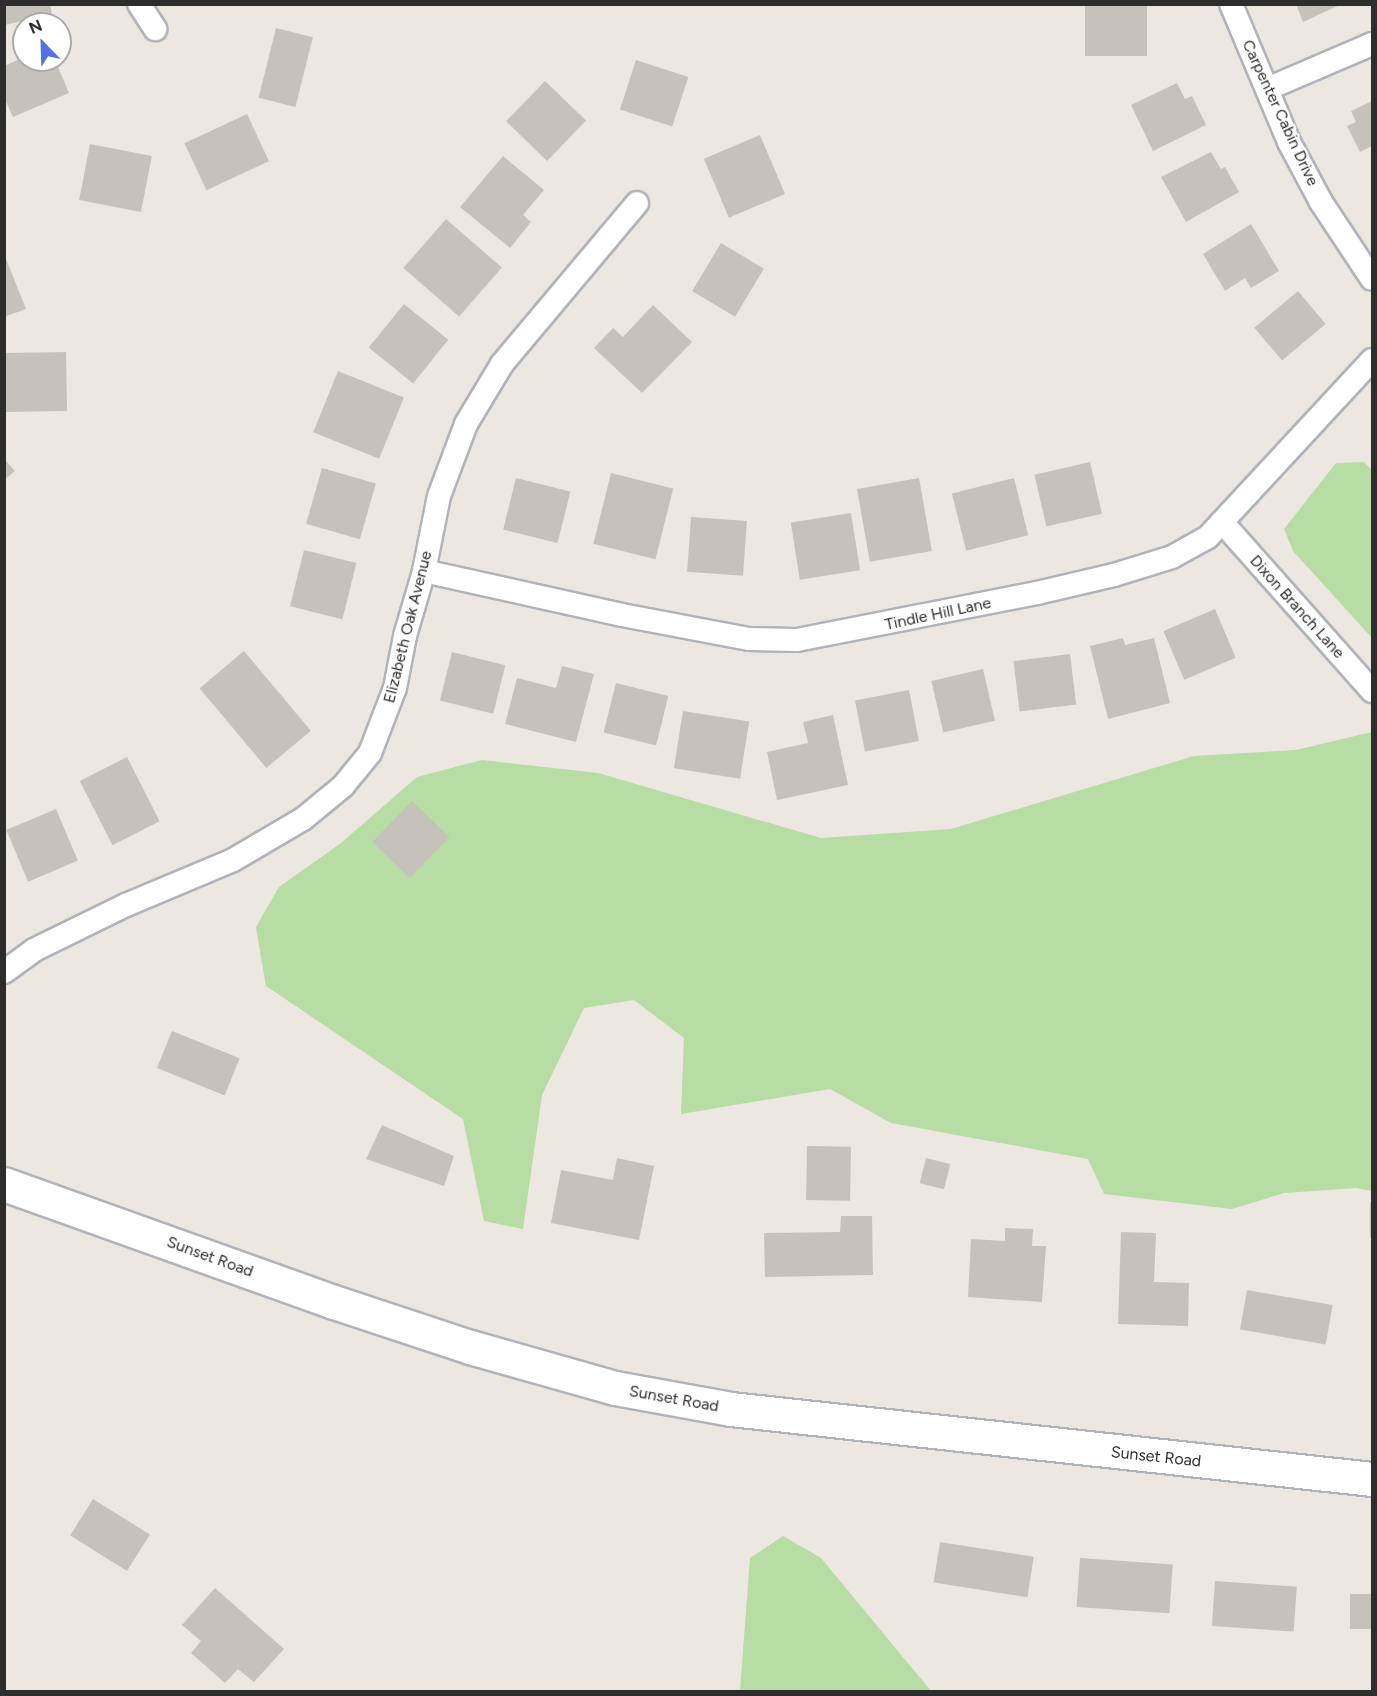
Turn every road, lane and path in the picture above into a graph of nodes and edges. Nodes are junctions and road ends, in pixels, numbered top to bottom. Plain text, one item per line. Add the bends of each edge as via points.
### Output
1 (139, 4) edge
2 (1231, 4) edge
3 (155, 29) dead end
4 (1372, 44) edge
5 (1267, 90) junction
6 (637, 203) dead end
7 (1372, 279) edge
8 (1372, 360) edge
9 (1222, 522) junction
10 (424, 571) junction
11 (1372, 691) edge
12 (4, 972) edge
13 (4, 1184) edge
14 (1372, 1479) edge

1 - 3 street
2 - 5 street, Carpenter Cabin Drive
4 - 5 street
5 - 7 street, Carpenter Cabin Drive via 1321,202
6 - 10 street, Elizabeth Oak Avenue via 502,364 466,424 439,496
8 - 9 street, Tindle Hill Lane
9 - 10 street, Tindle Hill Lane via 1208,537 1172,557 1114,575 890,624 797,640 749,639 697,630
9 - 11 street, Dixon Branch Lane
10 - 12 street, Elizabeth Oak Avenue via 405,636 396,688 370,753 343,786 303,819 233,860 34,950
13 - 14 main road, Sunset Road via 356,1310 615,1388 730,1409

